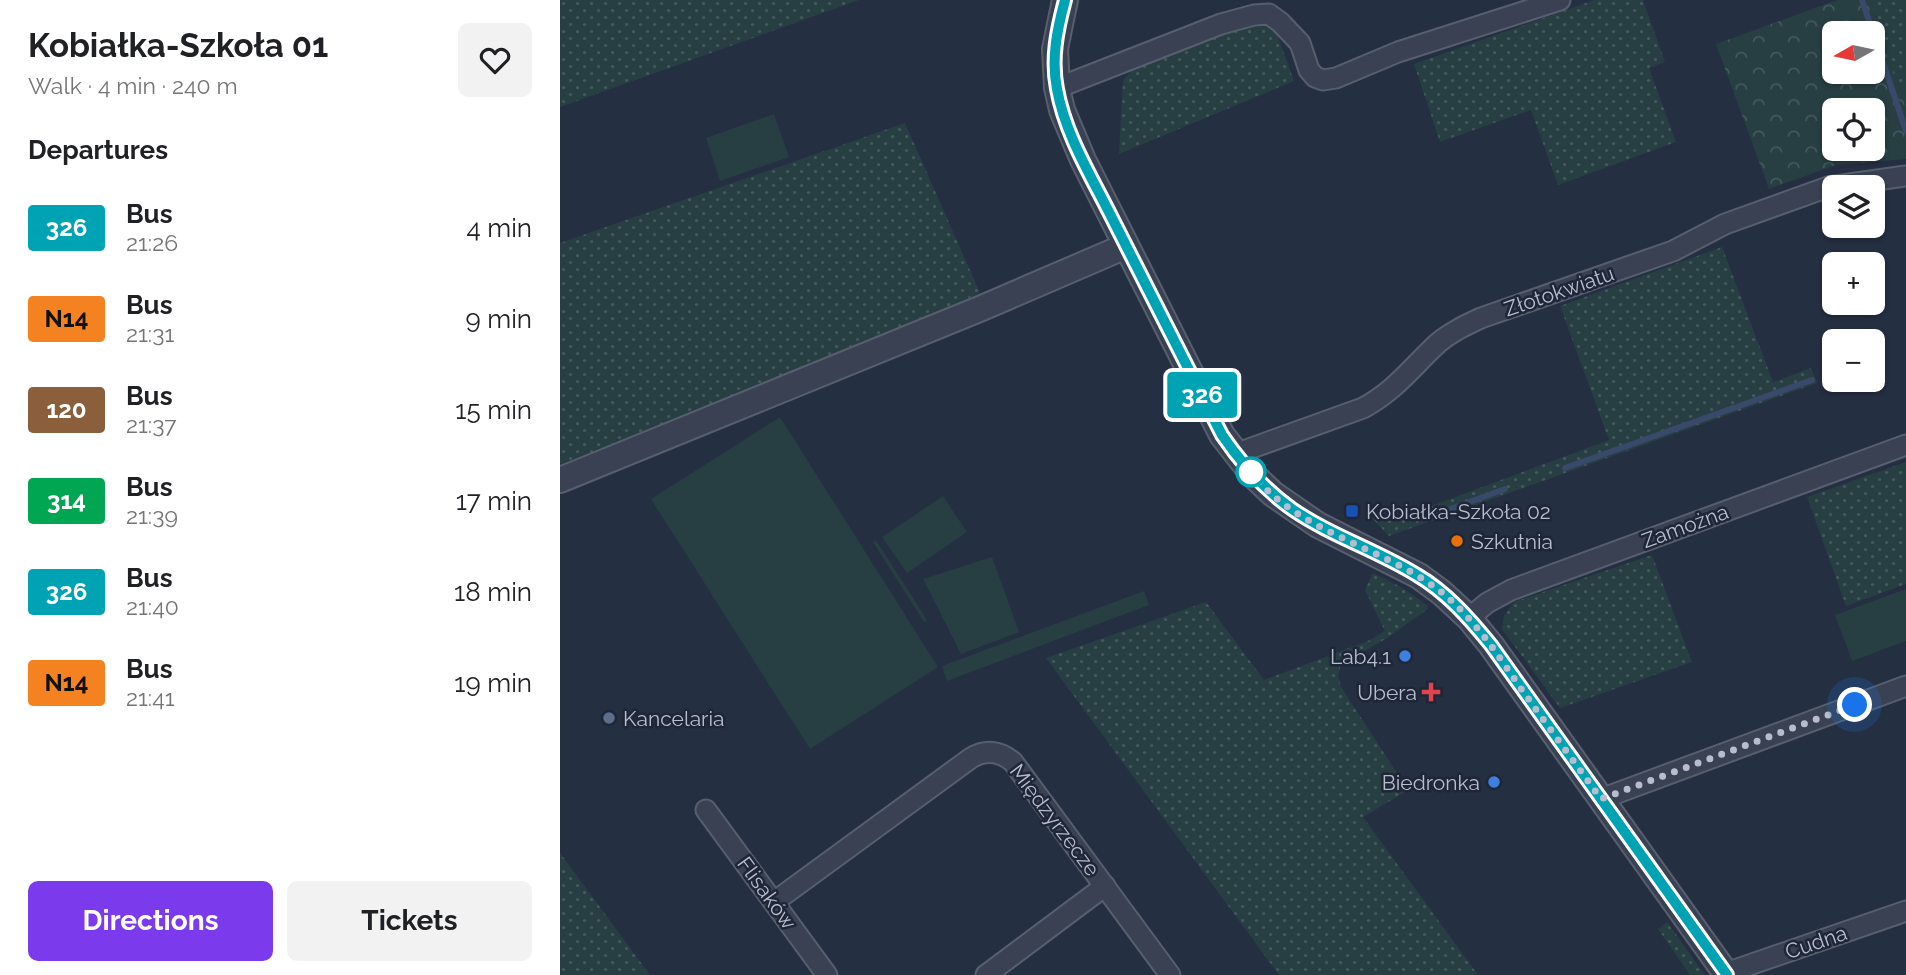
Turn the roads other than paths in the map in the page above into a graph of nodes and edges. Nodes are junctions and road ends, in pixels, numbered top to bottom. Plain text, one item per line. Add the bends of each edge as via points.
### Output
1 (1065, 0) edge
2 (1560, 0) edge
3 (1056, 88) junction
4 (1906, 176) edge
5 (1126, 246) junction
6 (1906, 445) edge
7 (1235, 454) junction
8 (560, 480) edge
9 (1469, 618) junction
10 (1906, 686) edge
11 (1601, 799) junction
12 (706, 810) dead end
13 (1105, 886) junction
14 (774, 902) junction
15 (1906, 911) edge
16 (1726, 974) edge
17 (827, 975) edge
18 (986, 975) edge
19 (1170, 975) edge

1 - 3 street via 1055,49
2 - 3 street via 1398,52 1336,78 1315,77 1300,43 1269,14 1221,24
3 - 5 street via 1070,131
4 - 7 street, Złotokwiatu via 1828,187 1736,220 1673,251 1481,318 1438,343 1393,389 1363,408
5 - 7 street
5 - 8 street
6 - 9 street, Zamożna via 1511,590
7 - 9 street via 1293,510 1419,576
9 - 11 street
10 - 11 street
11 - 16 street
12 - 14 street, Flisaków
13 - 14 street, Międzyrzecze via 1013,762 985,752
13 - 18 street
13 - 19 street, Międzyrzecze
14 - 17 street, Flisaków
15 - 16 street, Cudna

